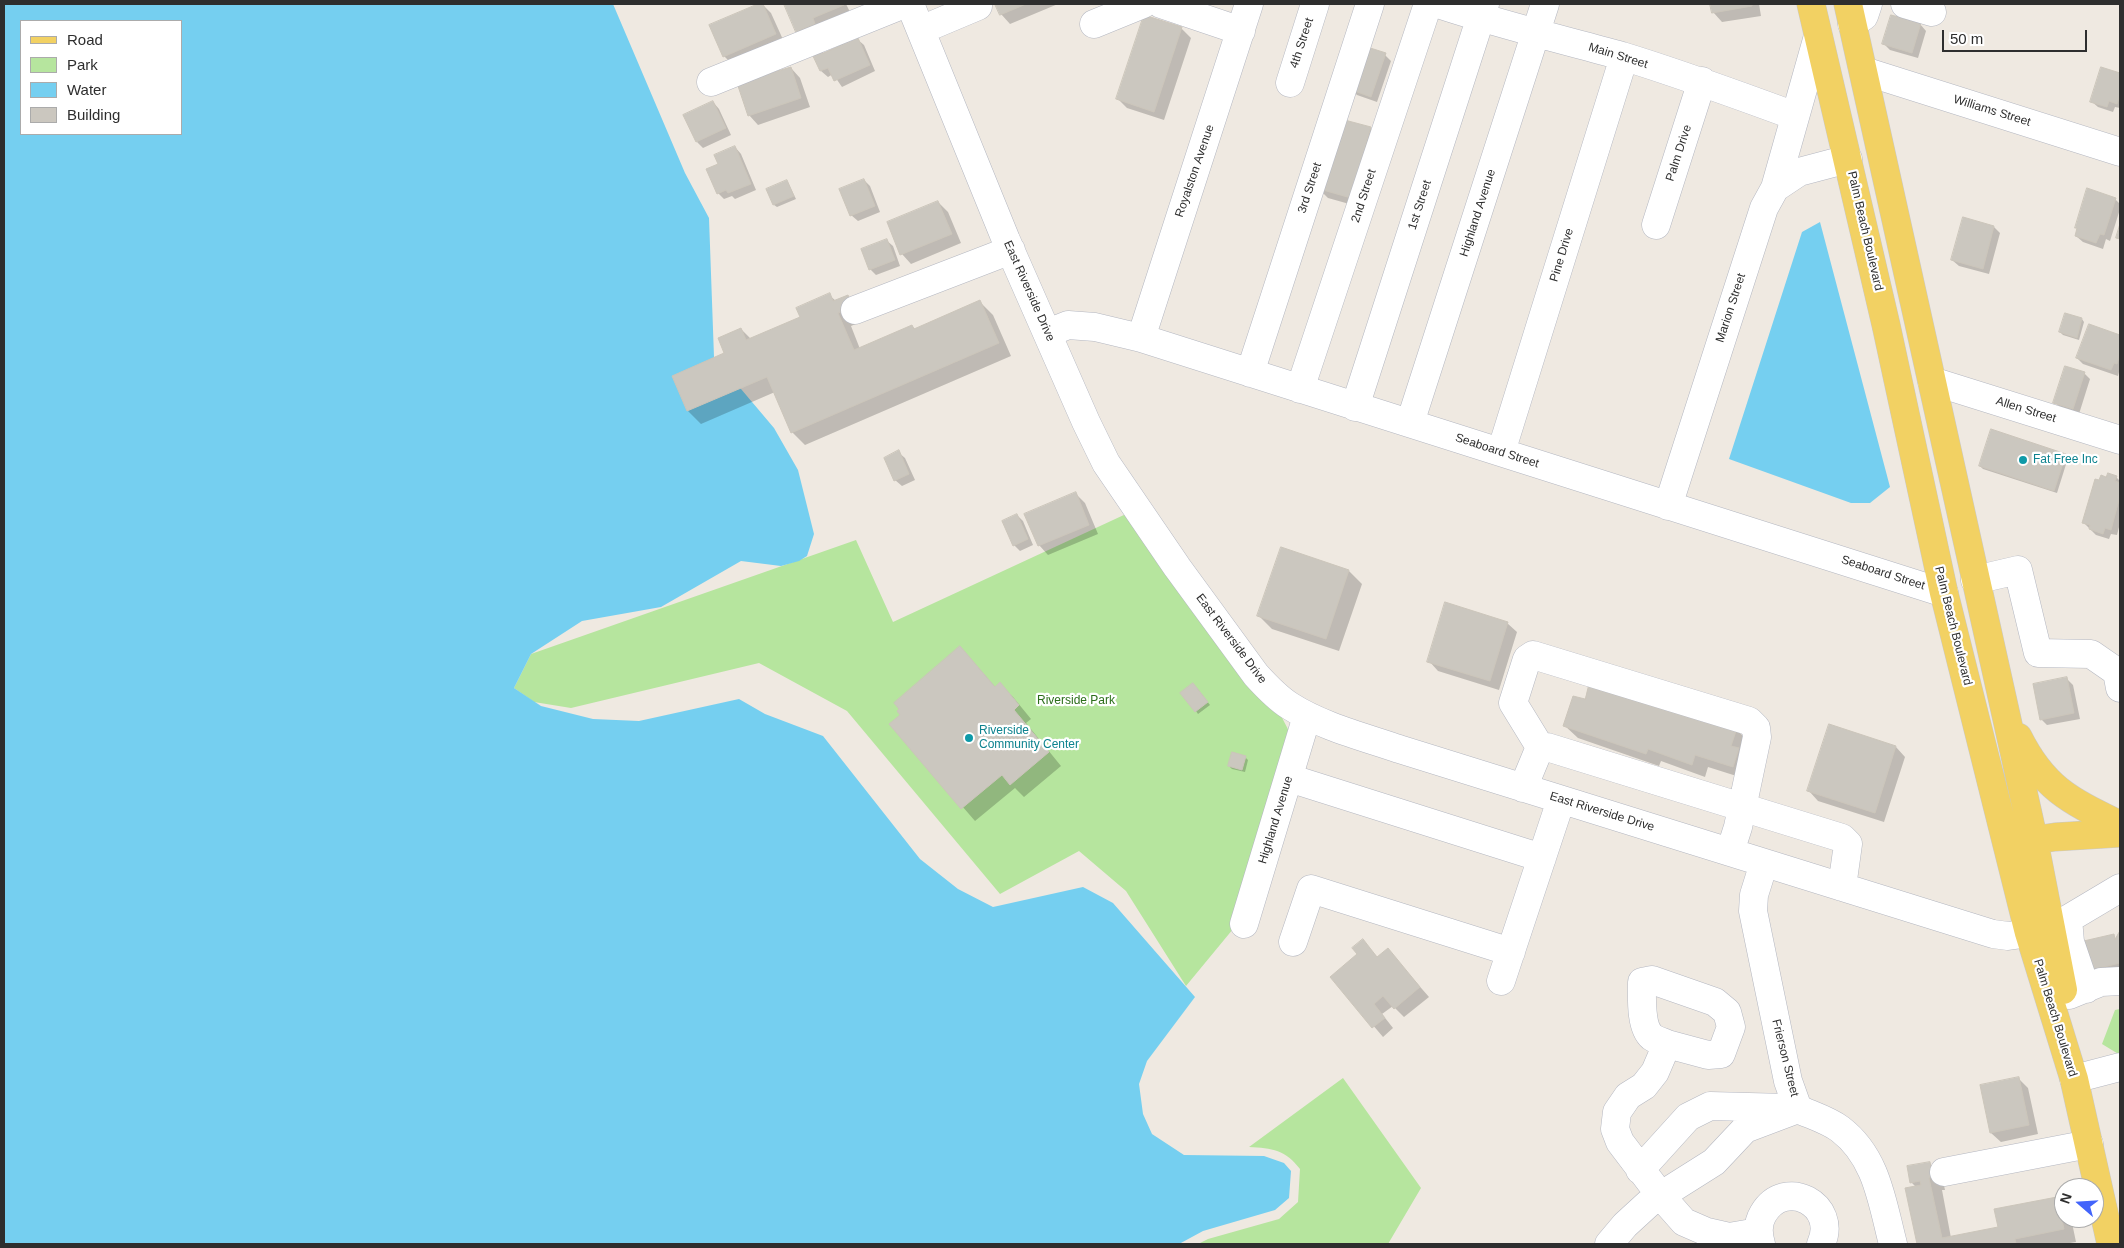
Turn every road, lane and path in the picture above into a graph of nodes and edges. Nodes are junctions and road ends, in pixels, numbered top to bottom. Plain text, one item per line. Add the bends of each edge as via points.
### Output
1 (904, 4) edge
2 (910, 4) edge
3 (1143, 4) edge
4 (1161, 4) edge
5 (1249, 4) edge
6 (1315, 4) edge
7 (1370, 4) edge
8 (1428, 4) edge
9 (1438, 4) edge
10 (1545, 4) edge
11 (1811, 4) edge
12 (1905, 4) edge
13 (978, 6) dead end
14 (1856, 10) edge
15 (1483, 11) edge
16 (1932, 12) dead end
17 (1094, 24) dead end
18 (921, 30) junction
19 (1241, 31) junction
20 (1536, 32) junction
21 (1818, 36) junction
22 (1624, 57) junction
23 (1864, 71) junction
24 (1702, 81) junction
25 (711, 82) dead end
26 (1290, 83) dead end
27 (1795, 116) junction
28 (2120, 152) edge
29 (1848, 159) junction
30 (1775, 188) junction
31 (1656, 225) dead end
32 (1010, 250) junction
33 (855, 310) dead end
34 (1886, 325) junction
35 (1048, 333) junction
36 (1141, 338) junction
37 (1250, 373) junction
38 (1932, 381) junction
39 (1300, 389) junction
40 (1355, 407) junction
41 (1410, 423) junction
42 (2120, 440) edge
43 (1501, 452) junction
44 (1668, 506) junction
45 (1976, 580) junction
46 (1944, 593) junction
47 (2120, 688) edge
48 (2002, 702) junction
49 (1308, 716) junction
50 (1540, 747) junction
51 (1289, 778) junction
52 (1523, 788) junction
53 (1561, 800) junction
54 (1741, 807) junction
55 (2120, 825) edge
56 (2120, 833) edge
57 (2021, 842) junction
58 (1730, 852) junction
59 (1542, 858) junction
60 (1764, 863) junction
61 (1842, 887) junction
62 (2120, 888) edge
63 (1244, 924) dead end
64 (2049, 926) junction
65 (1293, 942) dead end
66 (1511, 952) junction
67 (1501, 981) dead end
68 (2120, 981) edge
69 (2075, 993) junction
70 (1667, 1044) dead end
71 (2120, 1066) edge
72 (2072, 1074) junction
73 (1798, 1109) junction
74 (2088, 1144) junction
75 (1640, 1170) junction
76 (1944, 1172) dead end
77 (1661, 1196) junction
78 (1760, 1238) edge
79 (1615, 1242) edge
80 (1821, 1244) edge
81 (1893, 1244) edge
82 (2111, 1244) edge

1 - 25 street
2 - 18 street, East Riverside Drive
3 - 17 street
4 - 19 street
5 - 19 street, Royalston Avenue
6 - 26 street, 4th Street
7 - 37 street, 3rd Street
8 - 39 street, 2nd Street
9 - 15 street, Main Street
10 - 20 street, Highland Avenue
11 - 21 main road, Palm Beach Boulevard
12 - 16 street
13 - 18 street
14 - 23 main road
15 - 20 street, Main Street
15 - 40 street, 1st Street
18 - 32 street, East Riverside Drive
19 - 36 street, Royalston Avenue
20 - 22 street, Main Street
20 - 41 street, Highland Avenue
21 - 27 street
21 - 29 main road, Palm Beach Boulevard
22 - 24 street, Main Street
22 - 43 street, Pine Drive
23 - 28 street, Williams Street
23 - 38 main road
24 - 27 street, Main Street
24 - 31 street, Palm Drive
27 - 30 street
29 - 30 street, Marion Street via 1798,172
29 - 34 main road, Palm Beach Boulevard
30 - 44 street, Marion Street via 1764,208
32 - 33 street
32 - 35 street, East Riverside Drive
34 - 38 main road via 1917,373
34 - 46 main road, Palm Beach Boulevard
35 - 36 street, Seaboard Street via 1068,325
35 - 49 street, East Riverside Drive via 1106,463 1256,675 1289,706
36 - 37 street, Seaboard Street
37 - 39 street, Seaboard Street
38 - 42 street, Allen Street
38 - 45 main road
39 - 40 street, Seaboard Street
40 - 41 street, Seaboard Street
41 - 43 street, Seaboard Street
43 - 44 street, Seaboard Street
44 - 46 street, Seaboard Street
45 - 47 street via 2018,570 2038,653 2091,654 2118,672
45 - 48 main road
46 - 57 main road, Palm Beach Boulevard
48 - 55 main road via 2035,767 2049,783 2068,798
48 - 57 main road
49 - 51 street, Highland Avenue
49 - 52 street, East Riverside Drive
50 - 52 street
50 - 54 street via 1547,746
50 - 54 street via 1513,703 1527,659 1533,655 1749,720 1756,728 1757,737
51 - 59 street
51 - 63 street, Highland Avenue
52 - 53 street, East Riverside Drive
53 - 58 street, East Riverside Drive
53 - 59 street
54 - 58 street
54 - 61 street via 1842,838 1848,844
56 - 57 main road
57 - 64 main road, Palm Beach Boulevard
58 - 60 street, East Riverside Drive
59 - 66 street
60 - 61 street, East Riverside Drive
60 - 73 street, Frierson Street via 1754,894 1753,911 1788,1080
61 - 64 street, East Riverside Drive via 1993,934 2008,936
62 - 64 street
64 - 69 main road
64 - 72 main road, Palm Beach Boulevard
65 - 66 street via 1311,889
66 - 67 street
68 - 69 street via 2101,982
69 - 72 main road via 2069,1018
70 - 75 street via 1655,1072 1644,1086 1628,1096 1617,1112 1615,1129 1620,1142
71 - 72 street
72 - 74 main road, Palm Beach Boulevard
73 - 75 street via 1710,1106 1688,1117
73 - 77 street via 1744,1128 1714,1162
73 - 81 street, Frierson Street via 1838,1128 1860,1147 1877,1178
74 - 76 street
74 - 82 main road, Palm Beach Boulevard
75 - 77 street
77 - 78 street via 1684,1222 1707,1232
77 - 79 street via 1631,1220
78 - 80 street via 1759,1220 1768,1206 1777,1199 1800,1197 1816,1207 1822,1217 1825,1229

